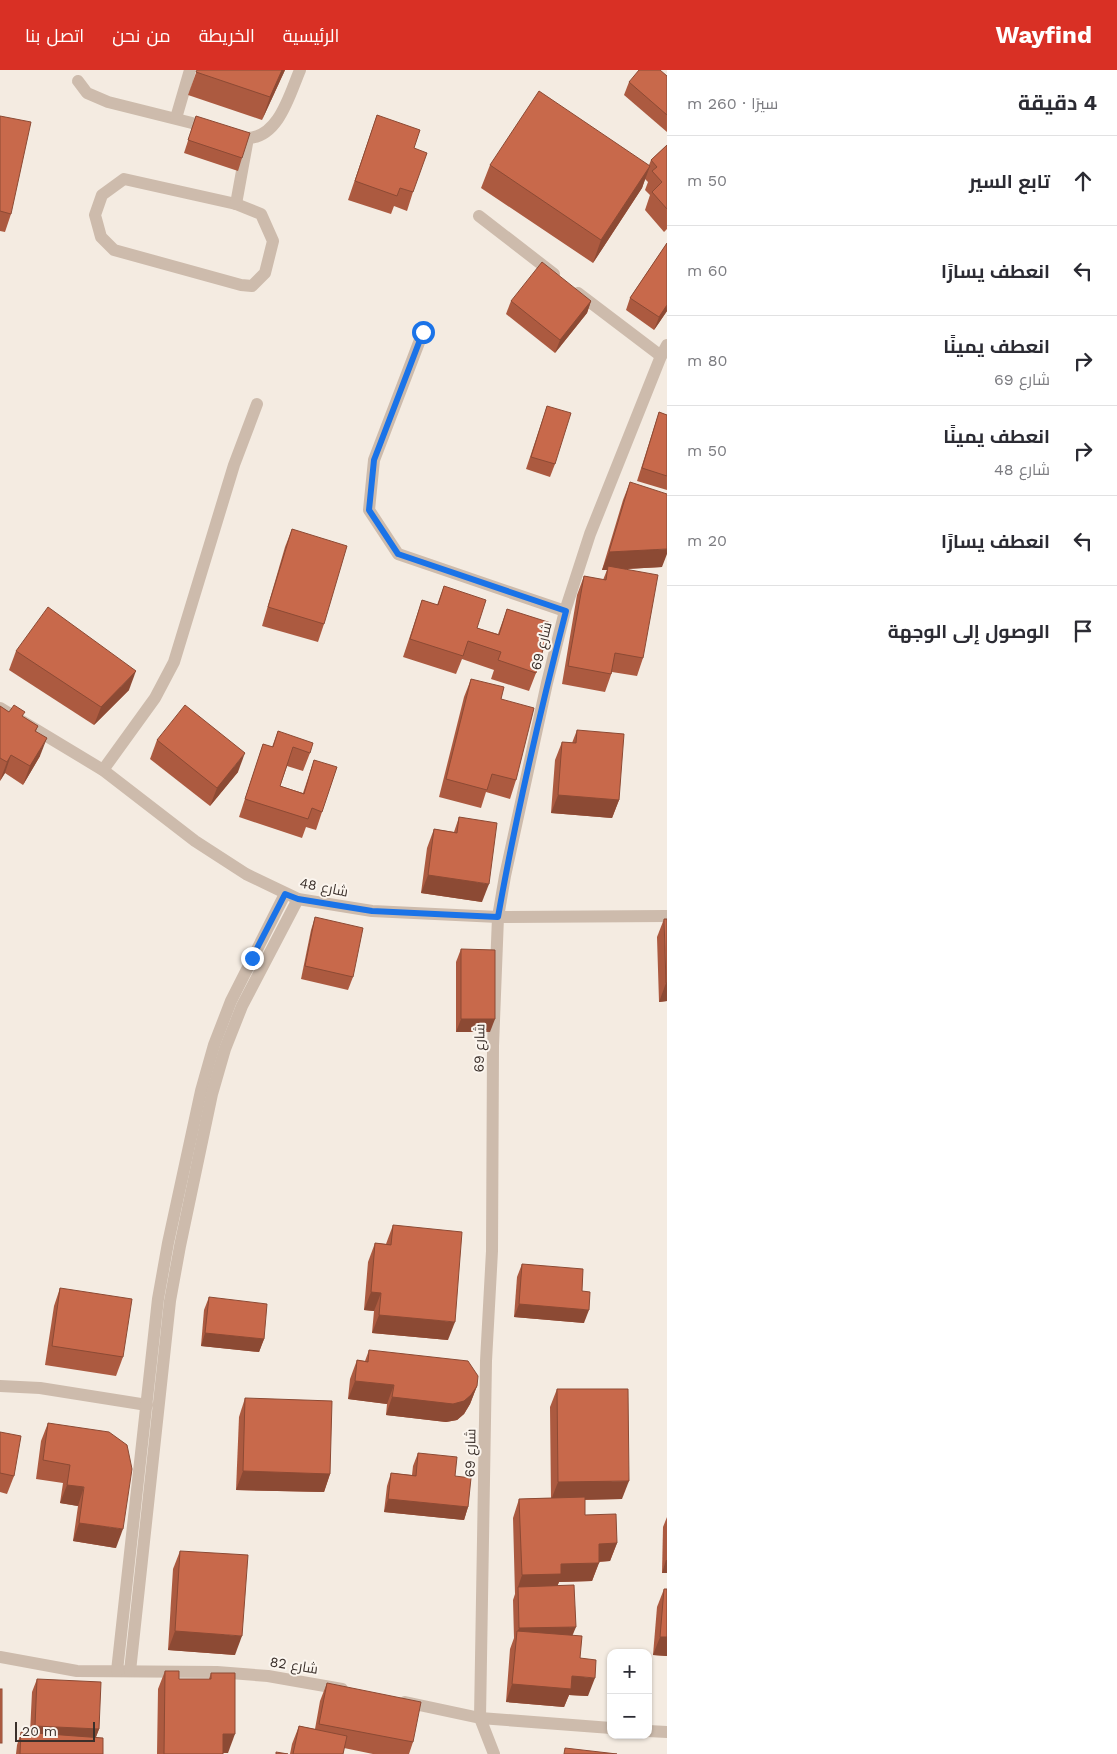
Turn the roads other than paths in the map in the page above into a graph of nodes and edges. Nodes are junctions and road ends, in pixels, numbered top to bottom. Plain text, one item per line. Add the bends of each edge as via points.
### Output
1 (190, 70) edge
2 (300, 70) edge
3 (78, 81) dead end
4 (176, 118) junction
5 (248, 138) junction
6 (236, 204) junction
7 (479, 216) dead end
8 (423, 332) dead end
9 (664, 351) edge
10 (257, 404) dead end
11 (566, 611) junction
12 (0, 708) edge
13 (103, 770) junction
14 (285, 894) junction
15 (298, 899) junction
16 (667, 916) edge
17 (498, 917) junction
18 (0, 1386) edge
19 (147, 1404) junction
20 (0, 1657) edge
21 (123, 1671) junction
22 (356, 1692) edge
23 (394, 1700) edge
24 (480, 1718) junction
25 (607, 1728) edge
26 (652, 1731) edge
27 (667, 1732) edge
28 (494, 1754) edge

1 - 4 street
2 - 5 street via 282,114 266,133
3 - 4 street via 87,93 108,102
4 - 5 street
5 - 6 street
6 - 6 street via 261,214 273,241 265,274 252,286 114,250 101,237 95,215 102,195 124,179
7 - 9 street
8 - 11 street via 374,460 369,510 398,554
9 - 11 street, شارع 69 via 590,534
10 - 13 street via 234,465 174,662 155,698
11 - 17 street, شارع 69 via 547,683
12 - 13 street, شارع 48
13 - 14 street, شارع 48 via 195,841 246,874
14 - 15 street, شارع 48
14 - 19 street via 231,1001 200,1091 158,1299
15 - 17 street, شارع 48 via 372,911
15 - 21 street via 242,1006 212,1094 170,1301
16 - 17 street, شارع 48
17 - 24 street, شارع 69
18 - 19 street via 40,1388
19 - 21 street
20 - 21 street, شارع 82 via 77,1671
21 - 22 street, شارع 82 via 268,1676
23 - 24 street
24 - 25 street
24 - 28 street
26 - 27 street

